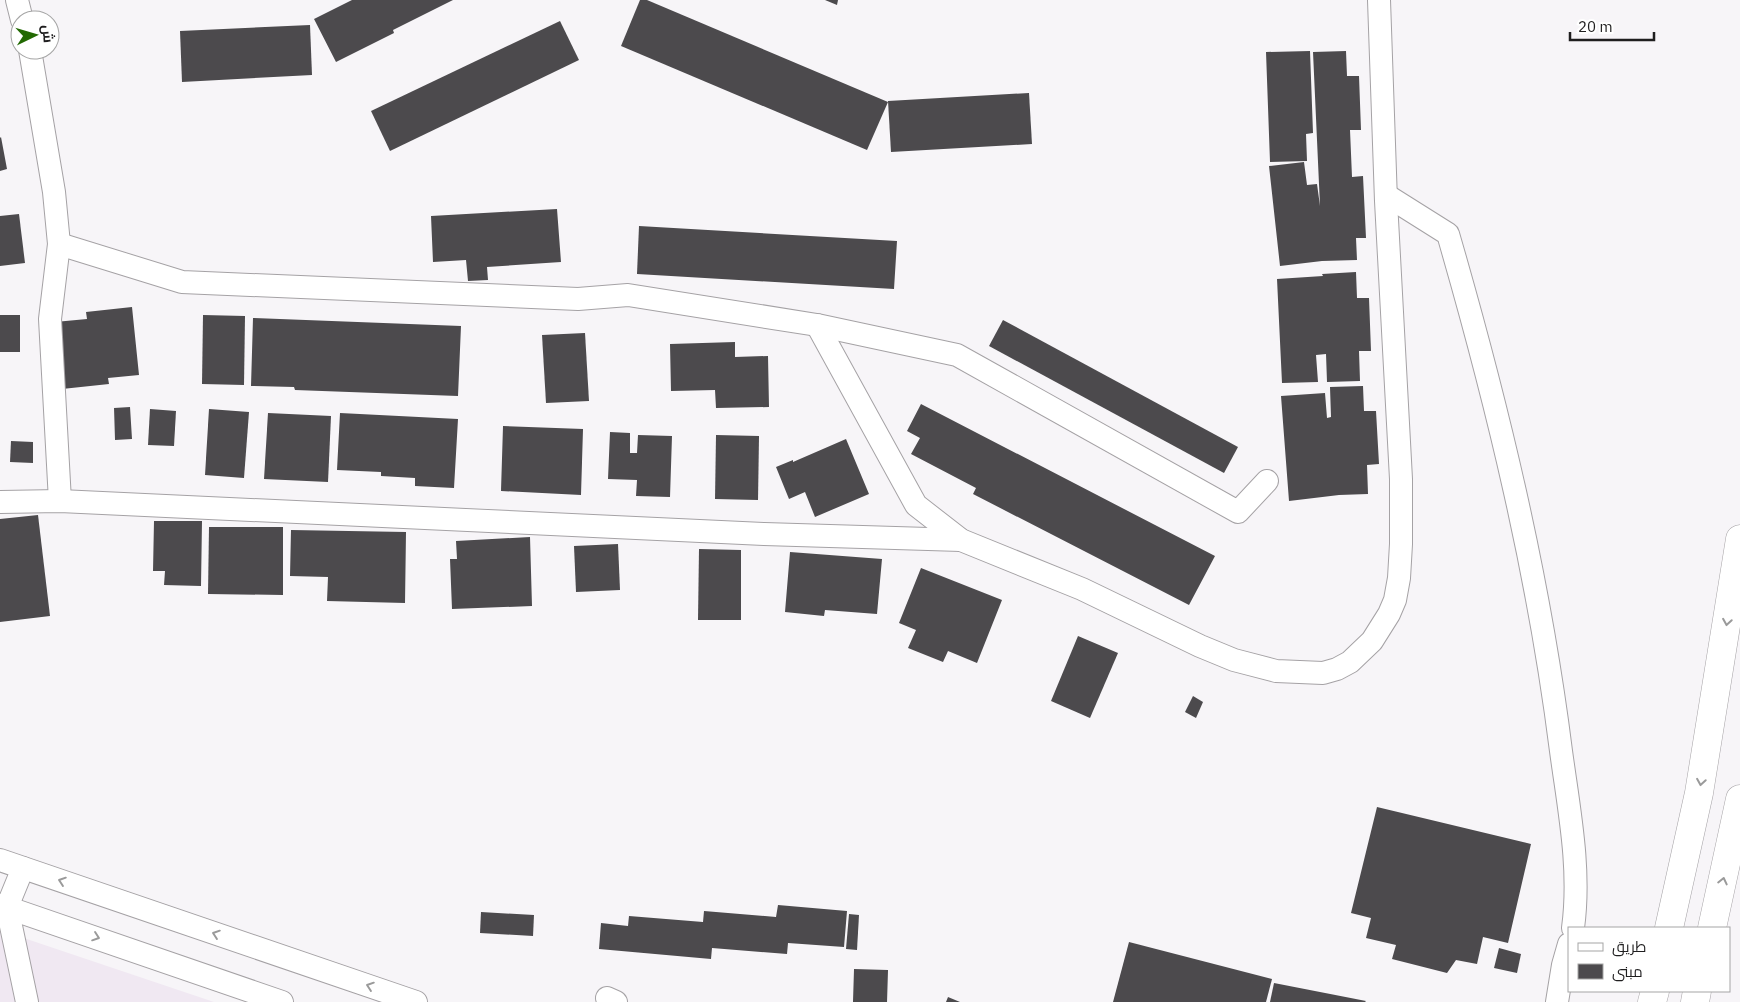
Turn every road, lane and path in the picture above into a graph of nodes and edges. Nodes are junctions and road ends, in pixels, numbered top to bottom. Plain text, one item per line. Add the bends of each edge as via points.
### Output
1 (1379, 0) edge
2 (32, 60) edge
3 (1386, 195) junction
4 (59, 244) junction
5 (816, 325) junction
6 (1267, 481) dead end
7 (60, 501) junction
8 (0, 502) edge
9 (1740, 539) edge
10 (961, 540) junction
11 (1740, 799) edge
12 (0, 860) edge
13 (23, 868) junction
14 (4, 906) edge
15 (1573, 927) edge
16 (1669, 927) edge
17 (1712, 927) edge
18 (1568, 948) edge
19 (27, 1002) edge
20 (282, 1002) edge
21 (416, 1002) edge
22 (1557, 1002) edge

1 - 3 street
2 - 4 street via 54,192
3 - 10 street via 1401,479 1399,578 1395,600 1383,626 1350,662 1322,673 1276,671 1234,660 1082,589
3 - 15 street via 1448,234 1501,426 1551,673 1573,842 1577,889
4 - 5 street via 182,282 578,299 628,295
4 - 7 street via 50,320
5 - 6 street via 957,355 1238,512
5 - 10 street via 916,505
7 - 8 street
7 - 10 street via 764,534
9 -> 16 highway via 1700,792
17 -> 11 highway
12 - 13 street
13 - 14 street
21 -> 13 street
14 - 19 street
14 -> 20 street
18 - 22 street

